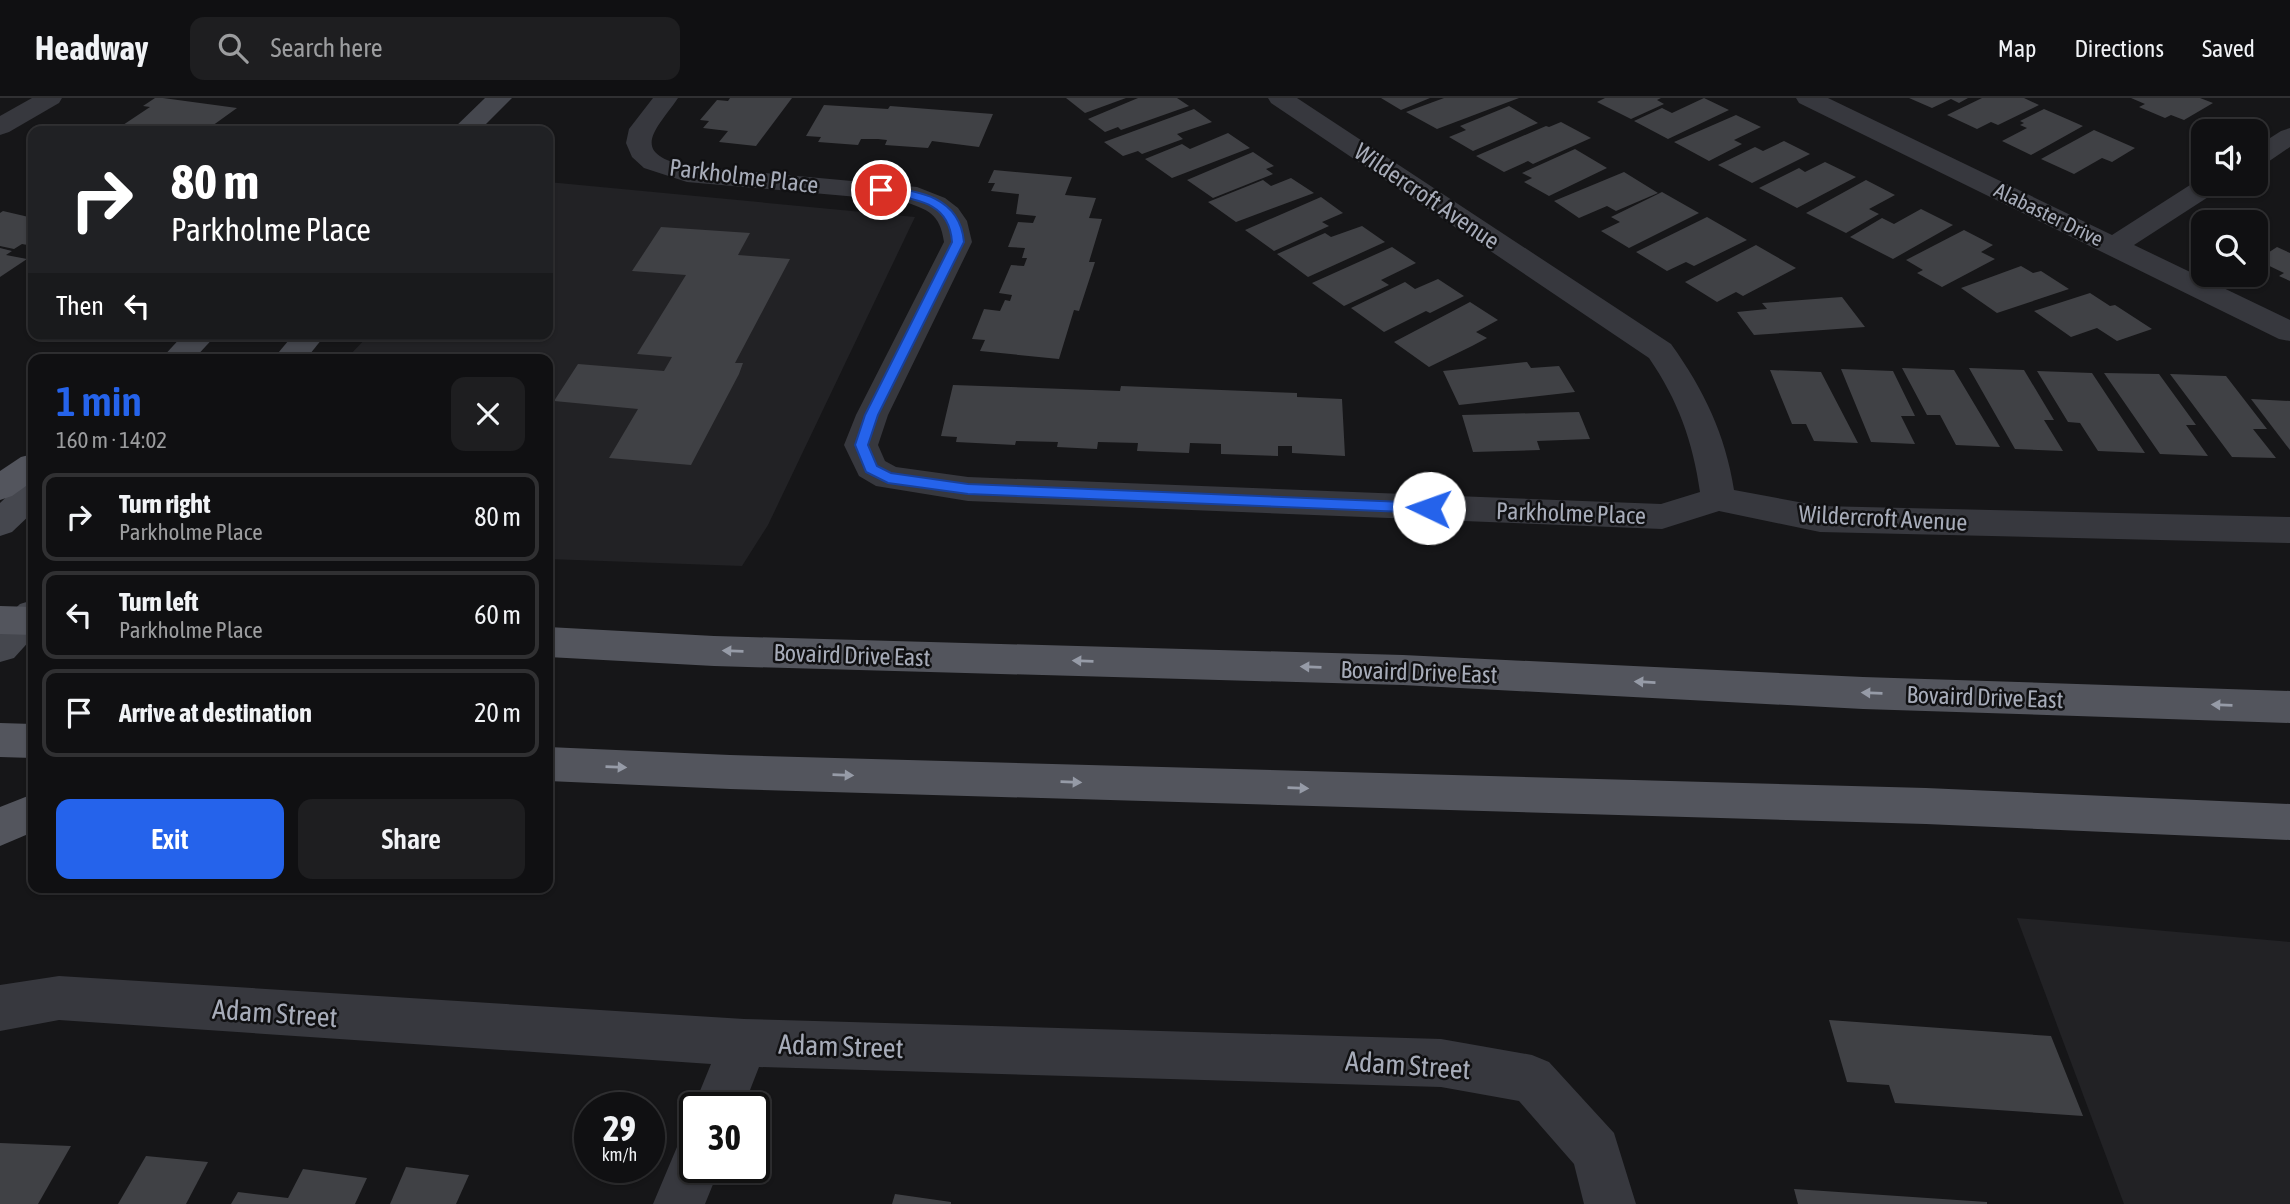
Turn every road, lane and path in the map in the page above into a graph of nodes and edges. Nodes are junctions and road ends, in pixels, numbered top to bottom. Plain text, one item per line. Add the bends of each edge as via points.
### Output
1 (50, 98) edge
2 (500, 98) edge
3 (666, 98) edge
4 (1280, 98) edge
5 (1808, 98) edge
6 (469, 126) edge
7 (0, 127) edge
8 (2290, 136) edge
9 (2268, 150) edge
10 (2191, 196) edge
11 (2115, 245) junction
12 (2290, 332) edge
13 (196, 340) edge
14 (305, 340) edge
15 (181, 354) edge
16 (293, 354) edge
17 (28, 468) edge
18 (0, 488) edge
19 (28, 497) edge
20 (1718, 499) junction
21 (0, 523) edge
22 (2290, 530) edge
23 (23, 619) edge
24 (553, 642) edge
25 (0, 647) edge
26 (2290, 707) edge
27 (0, 740) edge
28 (28, 741) edge
29 (553, 764) edge
30 (28, 815) edge
31 (2290, 822) edge
32 (0, 827) edge
33 (0, 1008) edge
34 (744, 1043) junction
35 (724, 1092) edge
36 (688, 1183) edge
37 (679, 1204) edge
38 (1610, 1204) edge

1 - 7 street
2 - 6 main road
3 - 20 street, Parkholme Place via 640,133 640,150 662,169 907,192 951,214 958,242 872,415 862,445 871,468 888,478 968,489 1662,517
4 - 20 street, Wildercroft Avenue via 1660,351 1689,393 1703,426 1712,450
5 - 11 street, Alabaster Drive
8 - 9 street
10 - 11 street
11 - 12 street, Alabaster Drive
13 - 15 main road
14 - 16 main road
17 - 18 main road
19 - 21 main road
20 - 22 street, Wildercroft Avenue via 1820,519
23 - 25 main road
26 -> 24 main road, Bovaird Drive East via 1863,693 1403,670
27 - 28 main road
29 -> 31 main road via 1926,806
30 - 32 main road
33 - 34 street, Adam Street via 59,998
34 - 35 street
34 - 38 street, Adam Street via 1441,1063 1532,1079 1596,1151
36 - 37 street

